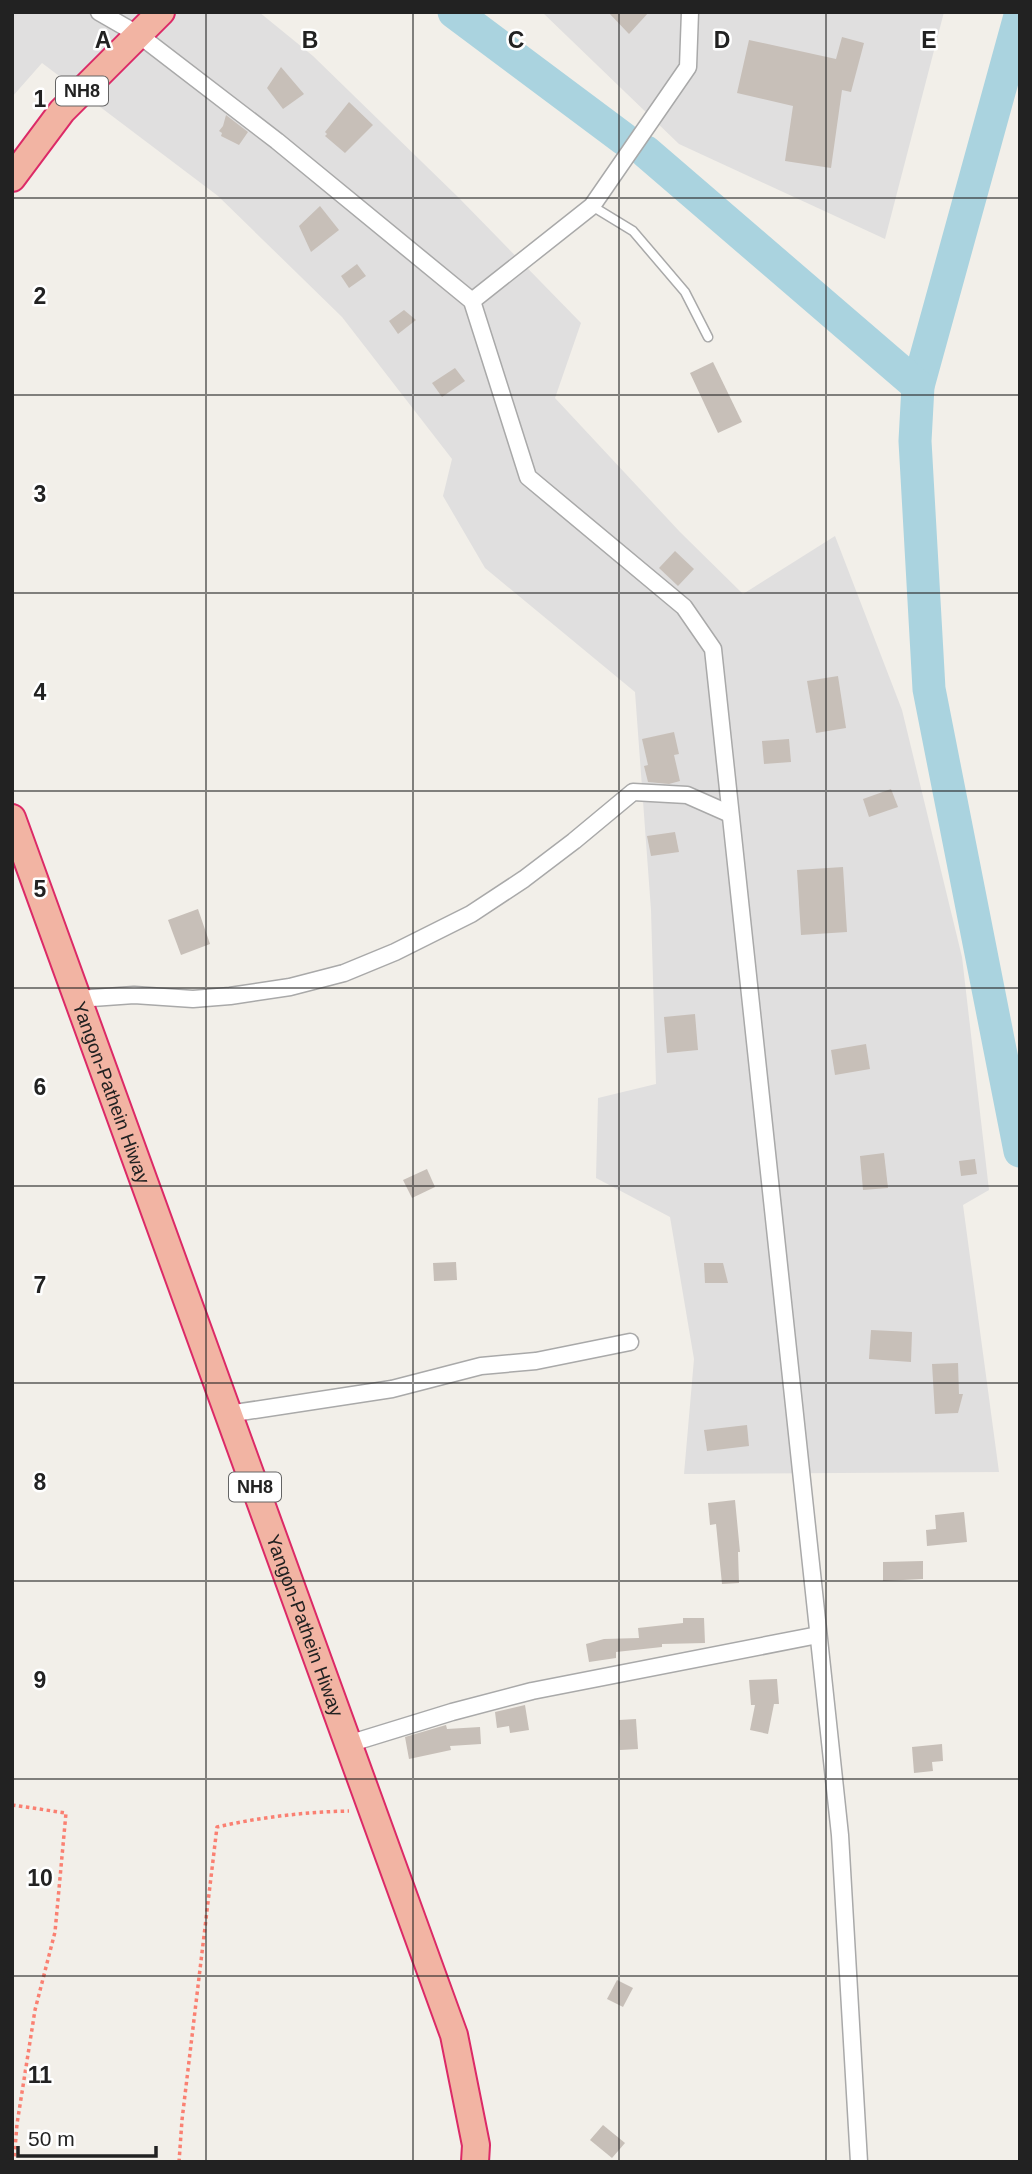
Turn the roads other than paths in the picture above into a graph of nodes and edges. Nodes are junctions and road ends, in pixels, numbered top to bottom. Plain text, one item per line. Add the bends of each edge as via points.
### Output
1 (99, 12) edge
2 (161, 12) edge
3 (690, 12) edge
4 (139, 35) junction
5 (12, 178) edge
6 (592, 206) junction
7 (472, 301) junction
8 (708, 337) dead end
9 (730, 814) junction
10 (12, 818) edge
11 (78, 999) junction
12 (630, 1342) dead end
13 (228, 1413) junction
14 (818, 1635) junction
15 (348, 1744) junction
16 (475, 2162) edge
17 (859, 2162) edge

1 - 4 street
2 - 4 highway, NH8
3 - 6 street via 688,67
4 - 5 highway, NH8 via 62,111
4 - 7 street
6 - 7 street
6 - 8 lane via 633,231 685,292
7 - 9 street via 528,477 684,607 713,649
9 - 11 street via 687,795 633,792 534,871 471,914 344,973 230,996
9 - 14 street
10 - 11 highway, Yangon-Pathein Hiway / NH8
11 - 13 highway, Yangon-Pathein Hiway / NH8
12 - 13 street via 536,1362 481,1366 392,1389
13 - 15 highway, Yangon-Pathein Hiway / NH8
14 - 15 street via 531,1690
14 - 17 street via 840,1835
15 - 16 highway, Yangon-Pathein Hiway / NH8 via 454,2035 476,2145

